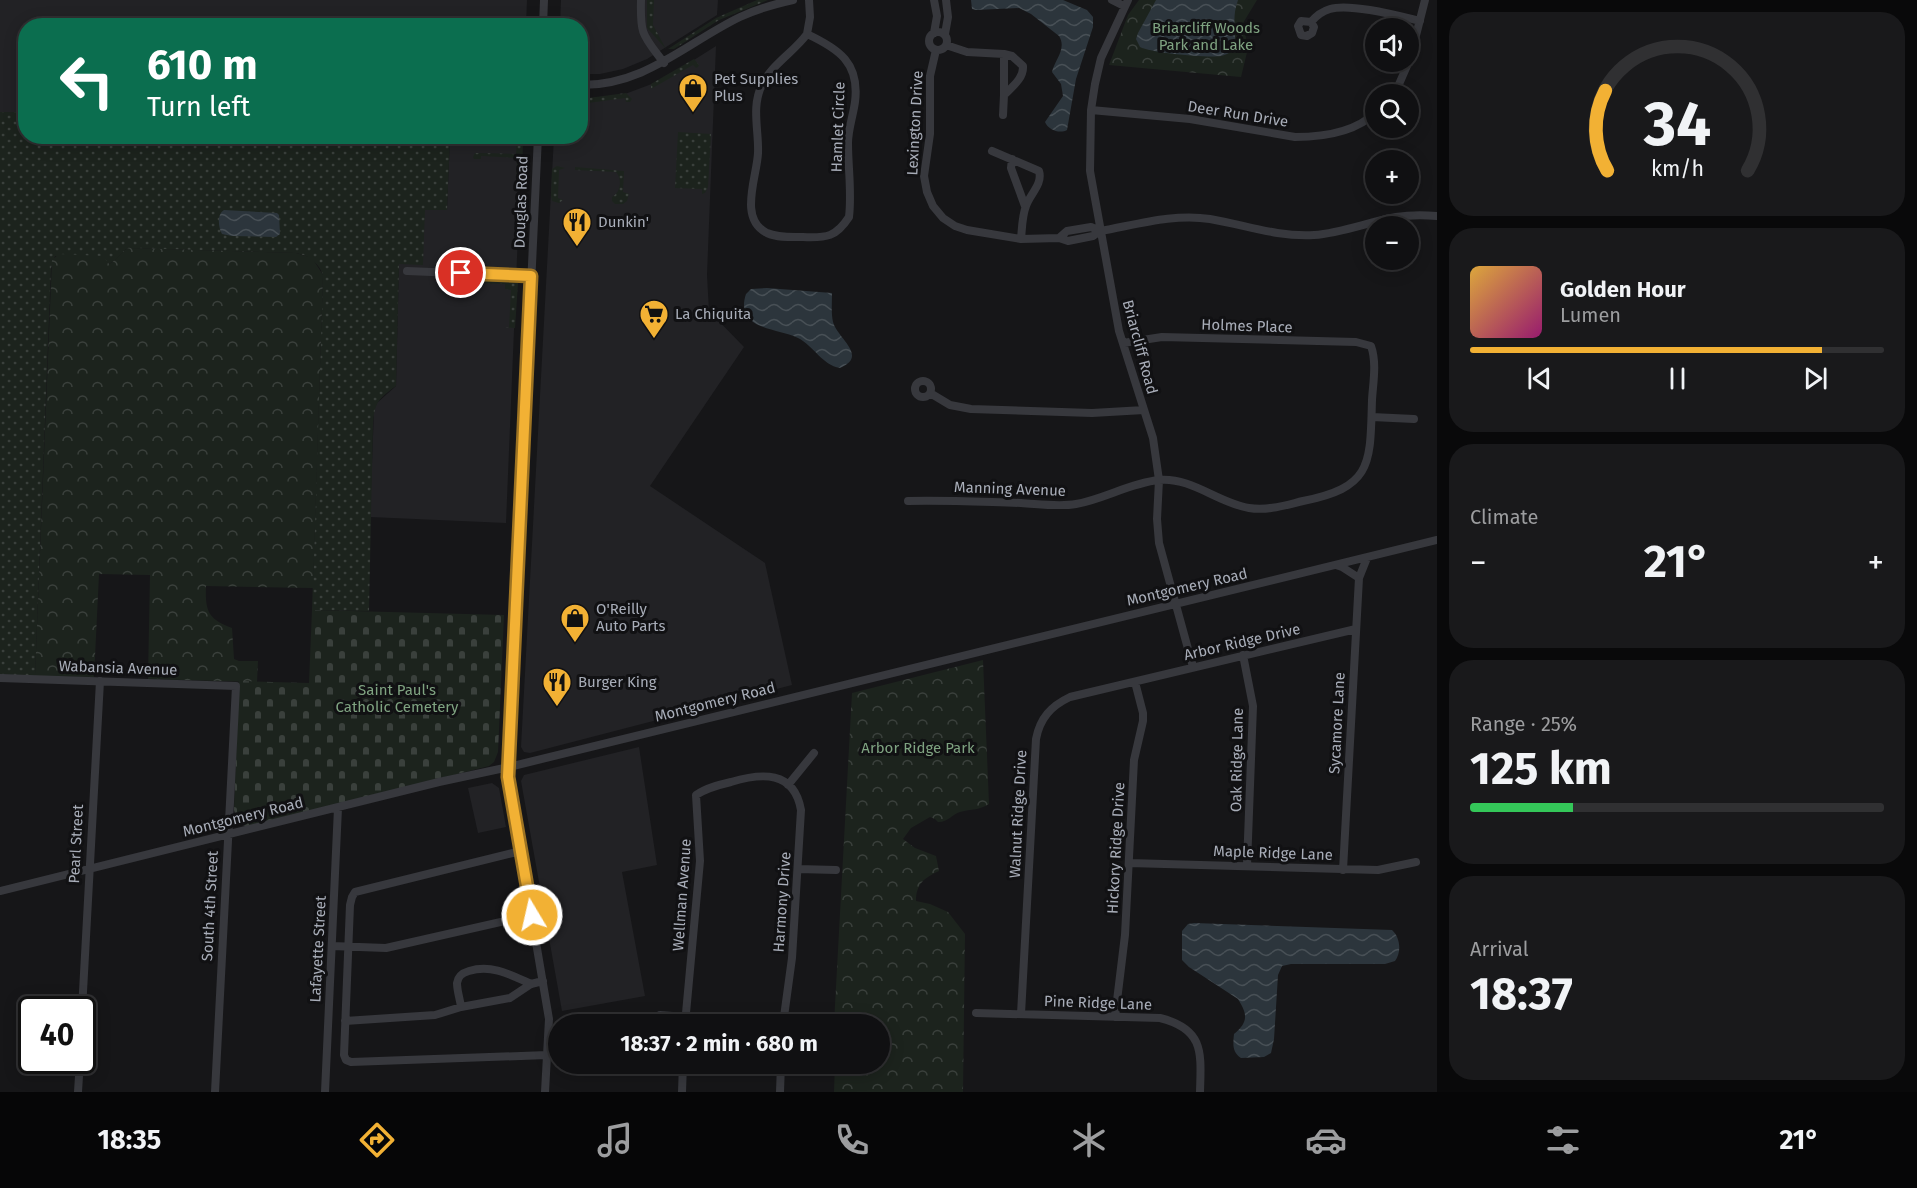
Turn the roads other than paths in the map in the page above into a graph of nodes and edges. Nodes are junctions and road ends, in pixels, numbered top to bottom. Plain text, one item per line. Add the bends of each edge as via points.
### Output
1 (544, 0) edge
2 (641, 0) edge
3 (793, 0) edge
4 (809, 0) edge
5 (934, 0) edge
6 (946, 0) edge
7 (1112, 0) edge
8 (1425, 0) edge
9 (1126, 3) edge
10 (543, 18) edge
11 (1420, 21) junction
12 (1311, 22) dead end
13 (934, 33) junction
14 (807, 34) junction
15 (945, 34) junction
16 (946, 45) junction
17 (936, 50) junction
18 (1004, 54) junction
19 (664, 63) junction
20 (1399, 84) edge
21 (588, 85) edge
22 (1004, 96) junction
23 (1091, 110) junction
24 (1003, 115) dead end
25 (1365, 120) edge
26 (538, 144) edge
27 (992, 151) dead end
28 (1012, 159) junction
29 (1025, 206) junction
30 (1437, 216) edge
31 (1100, 231) junction
32 (1021, 239) junction
33 (407, 271) dead end
34 (531, 276) junction
35 (1123, 342) junction
36 (1371, 346) joint
37 (930, 393) dead end
38 (1144, 410) junction
39 (1372, 417) junction
40 (1414, 419) dead end
41 (1159, 480) junction
42 (908, 501) dead end
43 (1437, 540) edge
44 (1367, 558) junction
45 (1336, 565) junction
46 (1359, 578) junction
47 (1176, 603) junction
48 (1356, 629) junction
49 (1243, 655) junction
50 (1192, 667) junction
51 (0, 678) edge
52 (100, 681) junction
53 (1135, 682) junction
54 (236, 686) joint
55 (814, 753) dead end
56 (508, 767) junction
57 (788, 785) junction
58 (338, 808) junction
59 (227, 836) junction
60 (521, 851) junction
61 (1416, 862) dead end
62 (1129, 863) junction
63 (1247, 866) junction
64 (88, 869) junction
65 (798, 869) junction
66 (836, 870) dead end
67 (1343, 870) junction
68 (0, 891) edge
69 (532, 915) junction
70 (332, 946) junction
71 (349, 947) junction
72 (543, 981) junction
73 (531, 984) junction
74 (83, 996) edge
75 (461, 1007) junction
76 (976, 1013) dead end
77 (687, 1014) edge
78 (784, 1014) edge
79 (1021, 1014) junction
80 (1115, 1017) junction
81 (345, 1021) junction
82 (547, 1055) junction
83 (79, 1074) edge
84 (683, 1074) edge
85 (781, 1074) edge
86 (78, 1092) edge
87 (215, 1092) edge
88 (325, 1092) edge
89 (545, 1092) edge
90 (682, 1092) edge
91 (780, 1092) edge
92 (1200, 1092) edge

1 - 10 street
2 - 19 street via 643,35
3 - 19 street via 741,16
4 - 14 street
5 - 13 street, Lexington Drive
6 - 15 street
7 - 9 street
8 - 11 street
9 - 23 street, Briarcliff Road via 1101,58
11 - 12 street via 1352,7 1332,8
11 - 20 street
13 - 15 street
13 - 17 street, Lexington Drive via 929,42
14 - 14 street, Hamlet Circle via 761,86 757,100 758,152 750,202 758,226 766,233 820,238 834,235 849,217 848,141 855,100 853,72 845,57 831,45
15 - 16 street
16 - 17 street
16 - 18 street via 967,52
17 - 32 street, Lexington Drive via 930,76 930,134 924,176 932,204 955,226
18 - 22 street
18 - 22 street via 1012,56 1024,71
19 - 21 street via 627,80
22 - 24 street
23 - 25 street, Deer Run Drive via 1190,119 1295,137 1338,133
23 - 31 street, Briarcliff Road via 1090,171
26 - 34 street, Douglas Road
27 - 28 street
28 - 29 street via 1011,168
28 - 29 street via 1040,175
29 - 32 street
30 - 31 street, Lexington Drive via 1395,217 1317,235 1266,233 1186,217
31 - 32 street, Lexington Drive via 1068,241
31 - 35 street, Briarcliff Road
33 - 34 street
34 - 56 street, Douglas Road
35 - 36 street, Holmes Place via 1162,337 1356,342
35 - 38 street, Briarcliff Road
36 - 39 street, Manning Avenue
37 - 38 street via 950,405 971,409 1092,413
38 - 41 street, Briarcliff Road
39 - 40 street
39 - 41 street, Manning Avenue via 1369,454 1360,475 1350,486 1319,498 1255,509 1187,484
41 - 42 street, Manning Avenue via 1074,504
41 - 47 street, Briarcliff Road via 1159,543
43 - 44 street, Montgomery Road
44 - 45 street, Montgomery Road
44 - 46 street, Sycamore Lane
45 - 46 street
45 - 47 street, Montgomery Road
46 - 48 street, Sycamore Lane
47 - 50 street, Briarcliff Road
47 - 56 street, Montgomery Road
48 - 49 street, Arbor Ridge Drive
48 - 67 street, Sycamore Lane
49 - 50 street, Arbor Ridge Drive
49 - 63 street, Oak Ridge Lane via 1253,706
50 - 53 street, Arbor Ridge Drive
51 - 52 street, Wabansia Avenue
52 - 54 street, Wabansia Avenue
52 - 64 street, Pearl Street
53 - 62 street, Hickory Ridge Drive via 1143,721 1134,755
53 - 79 street, Walnut Ridge Drive via 1070,697 1046,714 1038,729
54 - 59 street, South 4th Street
55 - 57 street
56 - 58 street, Montgomery Road
56 - 60 street, Douglas Road
57 - 65 street, Harmony Drive via 800,801
57 - 77 street, Wellman Avenue via 780,778 753,775 696,795 700,861
58 - 59 street, Montgomery Road
58 - 70 street, Lafayette Street
59 - 64 street, Montgomery Road
59 - 87 street, South 4th Street
60 - 69 street, Douglas Road
60 - 71 street via 356,892 350,905
61 - 67 street, Maple Ridge Lane via 1385,870
62 - 63 street, Maple Ridge Lane
62 - 80 street, Hickory Ridge Drive
63 - 67 street, Maple Ridge Lane
64 - 68 street, Montgomery Road
64 - 74 street, Pearl Street
65 - 66 street
65 - 78 street, Harmony Drive
69 - 71 street via 386,948
69 - 72 street, Douglas Road
70 - 71 street
70 - 88 street, Lafayette Street
71 - 81 street
72 - 73 street
72 - 82 street, Douglas Road via 549,1019
73 - 75 street via 510,998
73 - 75 street via 495,969 464,972 457,983
75 - 81 street via 427,1017
76 - 79 street, Pine Ridge Lane
79 - 80 street, Pine Ridge Lane
80 - 92 street, Pine Ridge Lane via 1160,1018 1182,1027 1202,1055
81 - 82 street via 344,1055 351,1062
82 - 89 street, Douglas Road
83 - 86 street
84 - 90 street
85 - 91 street

